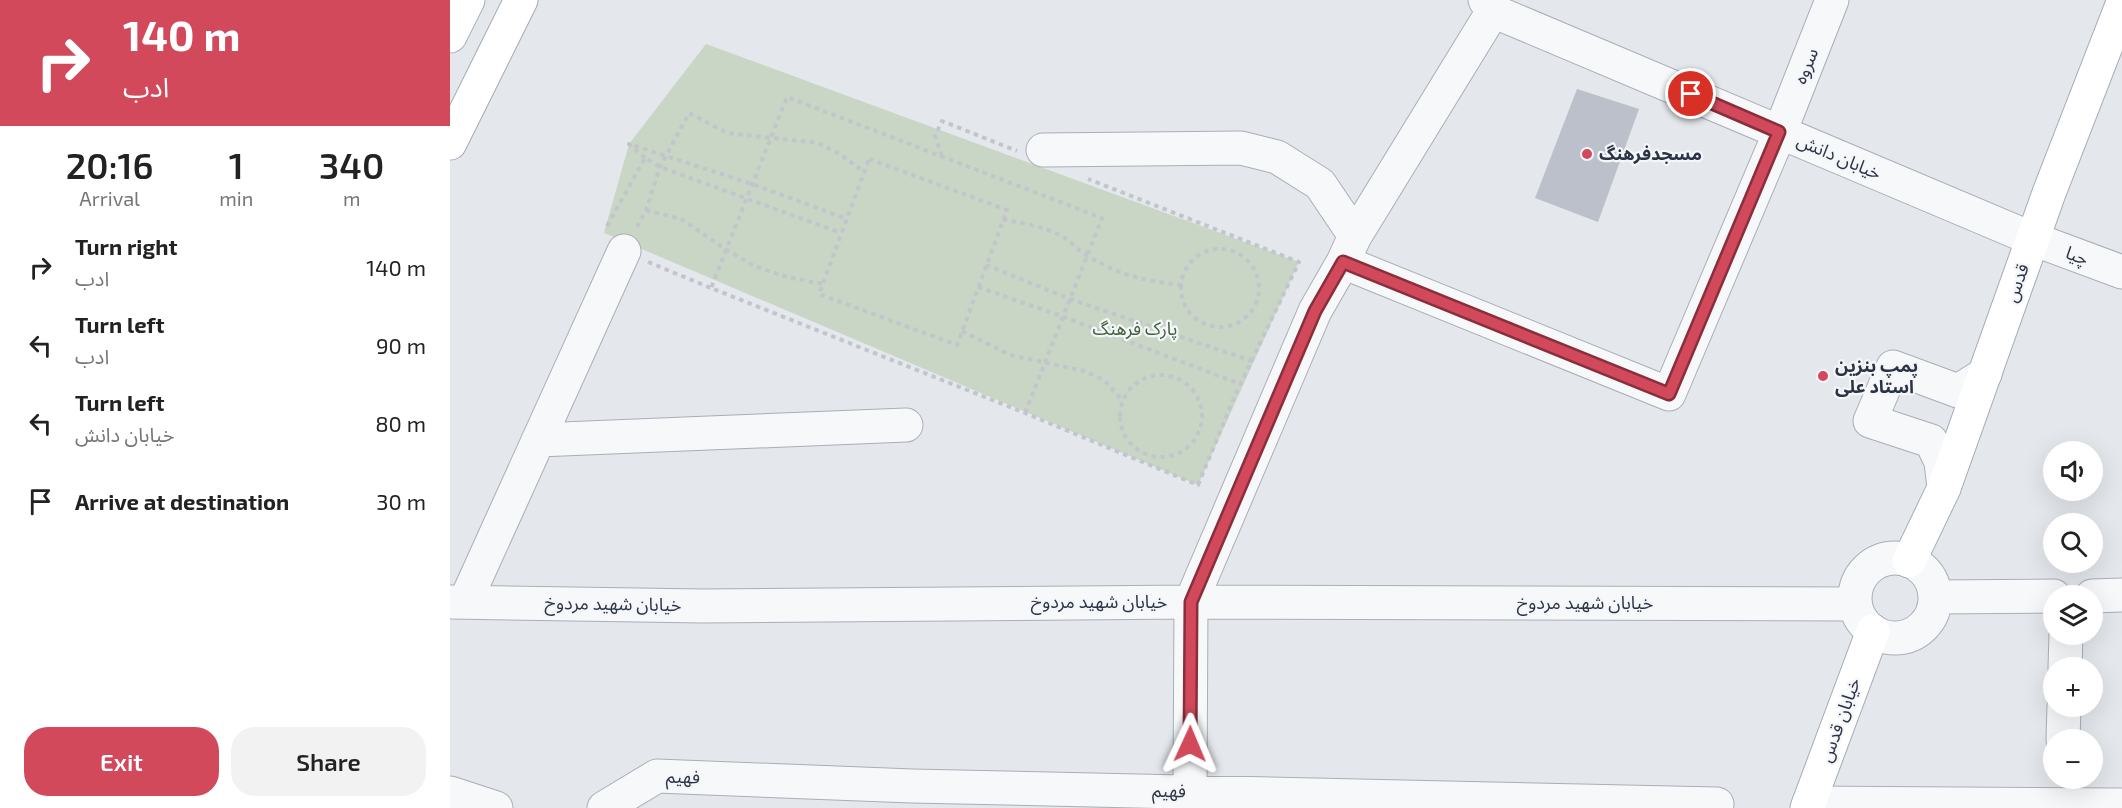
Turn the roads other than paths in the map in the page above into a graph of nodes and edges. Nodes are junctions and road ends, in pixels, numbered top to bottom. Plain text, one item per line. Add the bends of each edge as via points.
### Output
1 (468, 0) edge
2 (521, 0) edge
3 (1832, 0) edge
4 (1489, 5) edge
5 (2122, 5) edge
6 (450, 36) edge
7 (1779, 132) junction
8 (450, 143) edge
9 (1035, 152) road end
10 (2033, 239) junction
11 (1349, 249) junction
12 (624, 251) road end
13 (2122, 272) edge
14 (1984, 374) junction
15 (906, 425) dead end
16 (538, 440) junction
17 (1944, 489) junction
18 (1909, 561) junction
19 (2122, 595) edge
20 (2043, 596) edge
21 (2103, 596) edge
22 (1935, 597) junction
23 (458, 602) edge
24 (1191, 602) junction
25 (1864, 618) junction
26 (1190, 792) junction
27 (450, 793) edge
28 (912, 797) edge
29 (2061, 797) edge
30 (1717, 804) dead end
31 (1808, 805) edge
32 (2122, 805) edge
33 (496, 808) edge
34 (604, 808) edge

1 - 6 main road
2 - 8 main road
3 - 7 street, سروه
4 - 7 street, خیابان دانش
4 - 11 street
5 - 10 main road, قدس
7 - 10 street, خیابان دانش
7 - 11 street, سروه via 1669,394
9 - 11 street via 1241,148 1277,157 1320,184
10 - 13 street, چیا
10 - 14 main road, قدس
11 - 24 street via 1315,311
12 - 16 street
14 - 17 main road, قدس
14 - 17 street via 1958,392 1893,367 1870,421 1930,441 1941,462
15 - 16 street
16 - 23 street
17 - 18 main road, قدس
18 - 22 street via 1928,575
18 - 25 street via 1886,559 1865,572 1855,593
19 - 21 street
20 - 22 street
22 - 25 street via 1925,624 1914,633 1886,637
23 - 24 street, خیابان شهید مردوخ via 703,606
24 - 25 street, خیابان شهید مردوخ
24 - 26 street
25 - 31 main road, خیابان قدس
26 - 28 street, فهیم
26 - 30 street, فهیم
27 - 33 street
28 - 34 street, فهیم via 657,776
29 - 31 street
29 - 32 street

